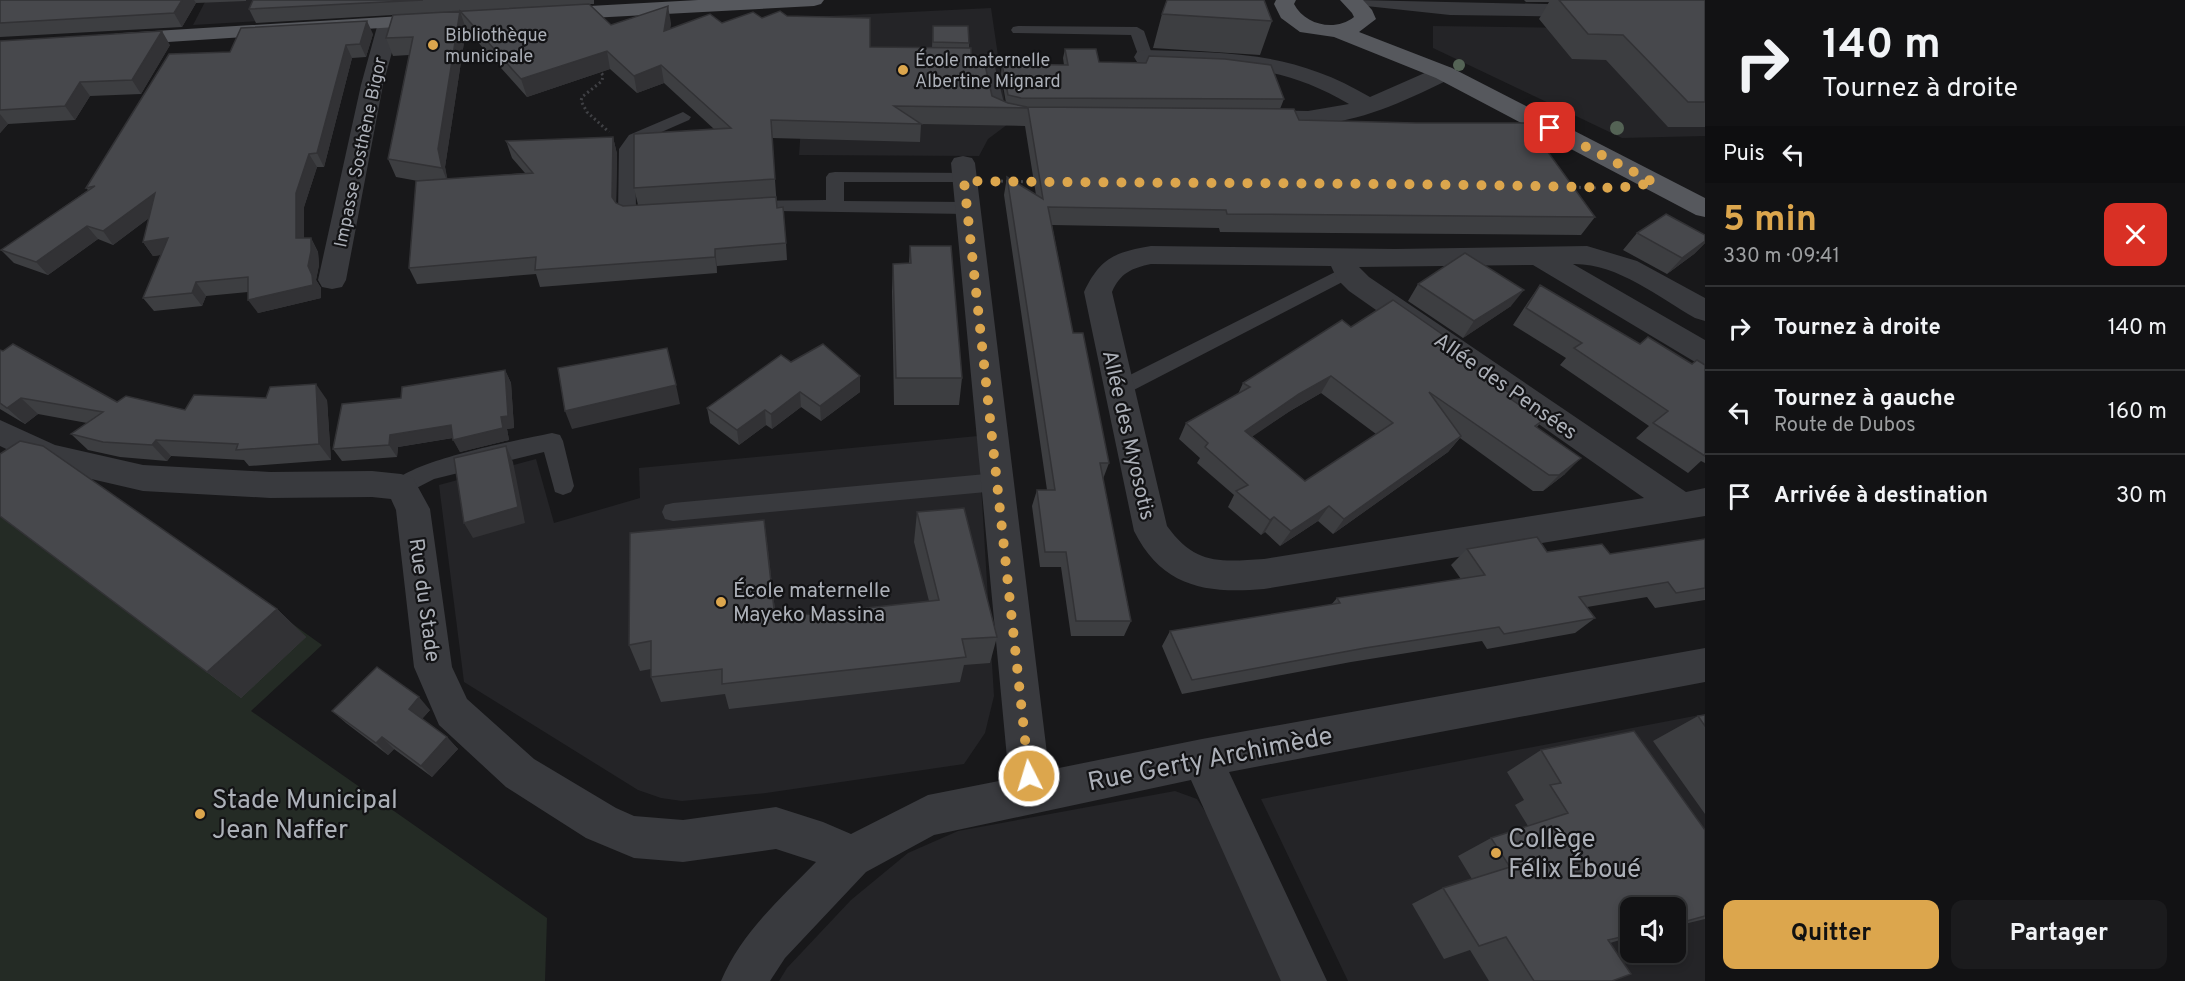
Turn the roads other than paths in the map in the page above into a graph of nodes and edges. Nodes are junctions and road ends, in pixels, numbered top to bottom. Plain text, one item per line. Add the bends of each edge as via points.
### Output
1 (814, 0) edge
2 (1350, 0) edge
3 (1281, 9) edge
4 (1365, 12) edge
5 (1612, 12) edge
6 (531, 15) edge
7 (452, 20) edge
8 (389, 23) junction
9 (1018, 30) dead end
10 (1337, 31) junction
11 (102, 40) edge
12 (1145, 57) joint
13 (941, 58) edge
14 (1444, 73) junction
15 (1367, 105) junction
16 (1031, 116) edge
17 (683, 117) dead end
18 (1233, 117) edge
19 (964, 182) junction
20 (835, 206) junction
21 (730, 208) edge
22 (1705, 209) edge
23 (661, 212) edge
24 (1538, 256) junction
25 (1344, 265) junction
26 (332, 280) dead end
27 (1705, 311) edge
28 (1705, 354) edge
29 (1119, 389) junction
30 (0, 432) edge
31 (997, 482) junction
32 (563, 486) dead end
33 (401, 487) junction
34 (1693, 504) edge
35 (674, 512) dead end
36 (1705, 665) edge
37 (1202, 758) junction
38 (1030, 793) junction
39 (851, 857) junction
40 (744, 981) edge
41 (1304, 981) edge

1 - 6 main road
2 - 4 main road
3 - 10 main road via 1311,27
4 - 5 street
4 - 10 main road via 1360,26
4 - 14 main road
7 - 8 main road
8 - 11 main road
8 - 26 street, Impasse Sosthène Bigor via 372,85
9 - 12 lane via 1137,31
10 - 14 main road
12 - 15 street via 1245,61 1296,71 1324,81
13 - 16 lane via 975,58 990,70 997,109 1004,114
14 - 15 street
14 - 22 main road
15 - 18 street via 1339,114 1302,118
17 - 23 lane via 635,138 627,149 627,214
19 - 20 lane
19 - 20 lane via 835,177
19 - 31 street
20 - 21 lane
24 - 25 street, Allée des Myosotis
24 - 27 street, Allée des Myosotis via 1605,258
24 - 28 street
25 - 29 lane
25 - 29 street, Allée des Myosotis via 1150,255 1116,265 1104,276 1098,292
25 - 34 street, Allée des Pensées via 1359,284
29 - 34 street, Allée des Myosotis via 1151,531 1163,551 1181,566 1206,573 1228,577 1264,574
30 - 33 street via 48,456 143,478
31 - 35 lane
31 - 38 street
32 - 33 lane via 552,441 428,472
33 - 39 street, Rue du Stade via 413,509 433,667 453,712 520,773 601,823 634,837 683,841 776,828
36 - 37 street, Rue Gerty Archimède
37 - 38 street, Rue Gerty Archimède
37 - 41 street
38 - 39 street, Rue Gerty Archimède via 928,816
39 - 40 street, Rue Gerty Archimède via 769,942

